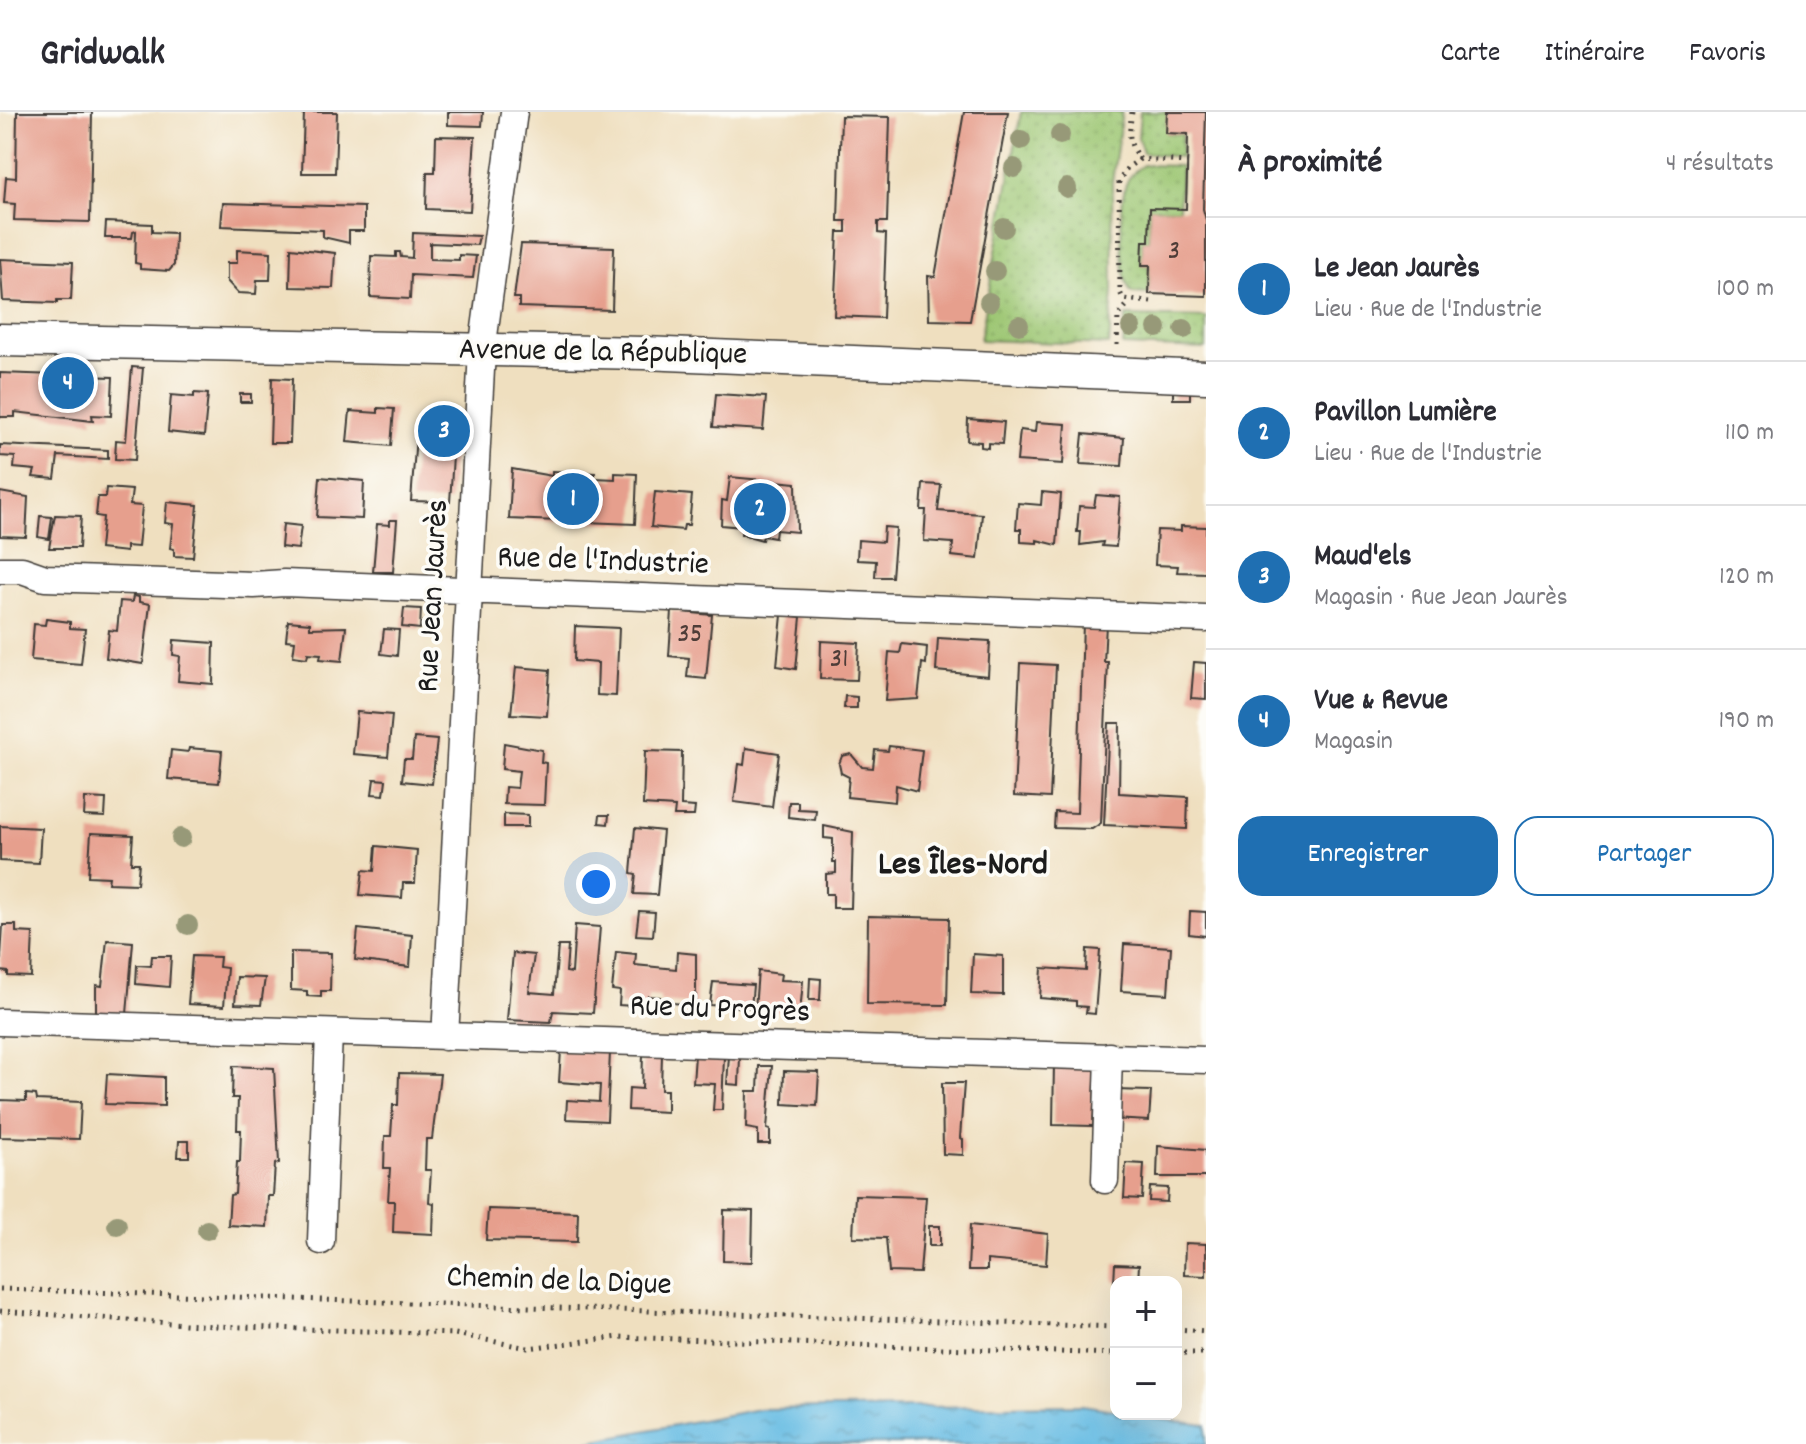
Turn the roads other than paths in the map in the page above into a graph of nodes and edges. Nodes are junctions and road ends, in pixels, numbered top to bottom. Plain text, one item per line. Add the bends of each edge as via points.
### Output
1 (514, 112) edge
2 (0, 340) edge
3 (482, 351) junction
4 (1206, 377) edge
5 (0, 570) edge
6 (470, 593) junction
7 (1206, 619) edge
8 (0, 1022) edge
9 (329, 1033) junction
10 (445, 1037) junction
11 (1109, 1056) junction
12 (1206, 1060) edge
13 (1105, 1180) dead end
14 (321, 1241) dead end

1 - 3 street, Rue Jean Jaurès
2 - 3 street, Avenue de la République
3 - 4 street, Avenue de la République
3 - 6 street, Rue Jean Jaurès
5 - 6 street, Rue de l'Industrie via 45,578
6 - 7 street, Rue de l'Industrie
6 - 10 street, Rue Jean Jaurès
8 - 9 street, Rue du Progrès
9 - 10 street, Rue du Progrès
9 - 14 street
10 - 11 street, Rue du Progrès
11 - 12 street, Rue du Progrès
11 - 13 street

